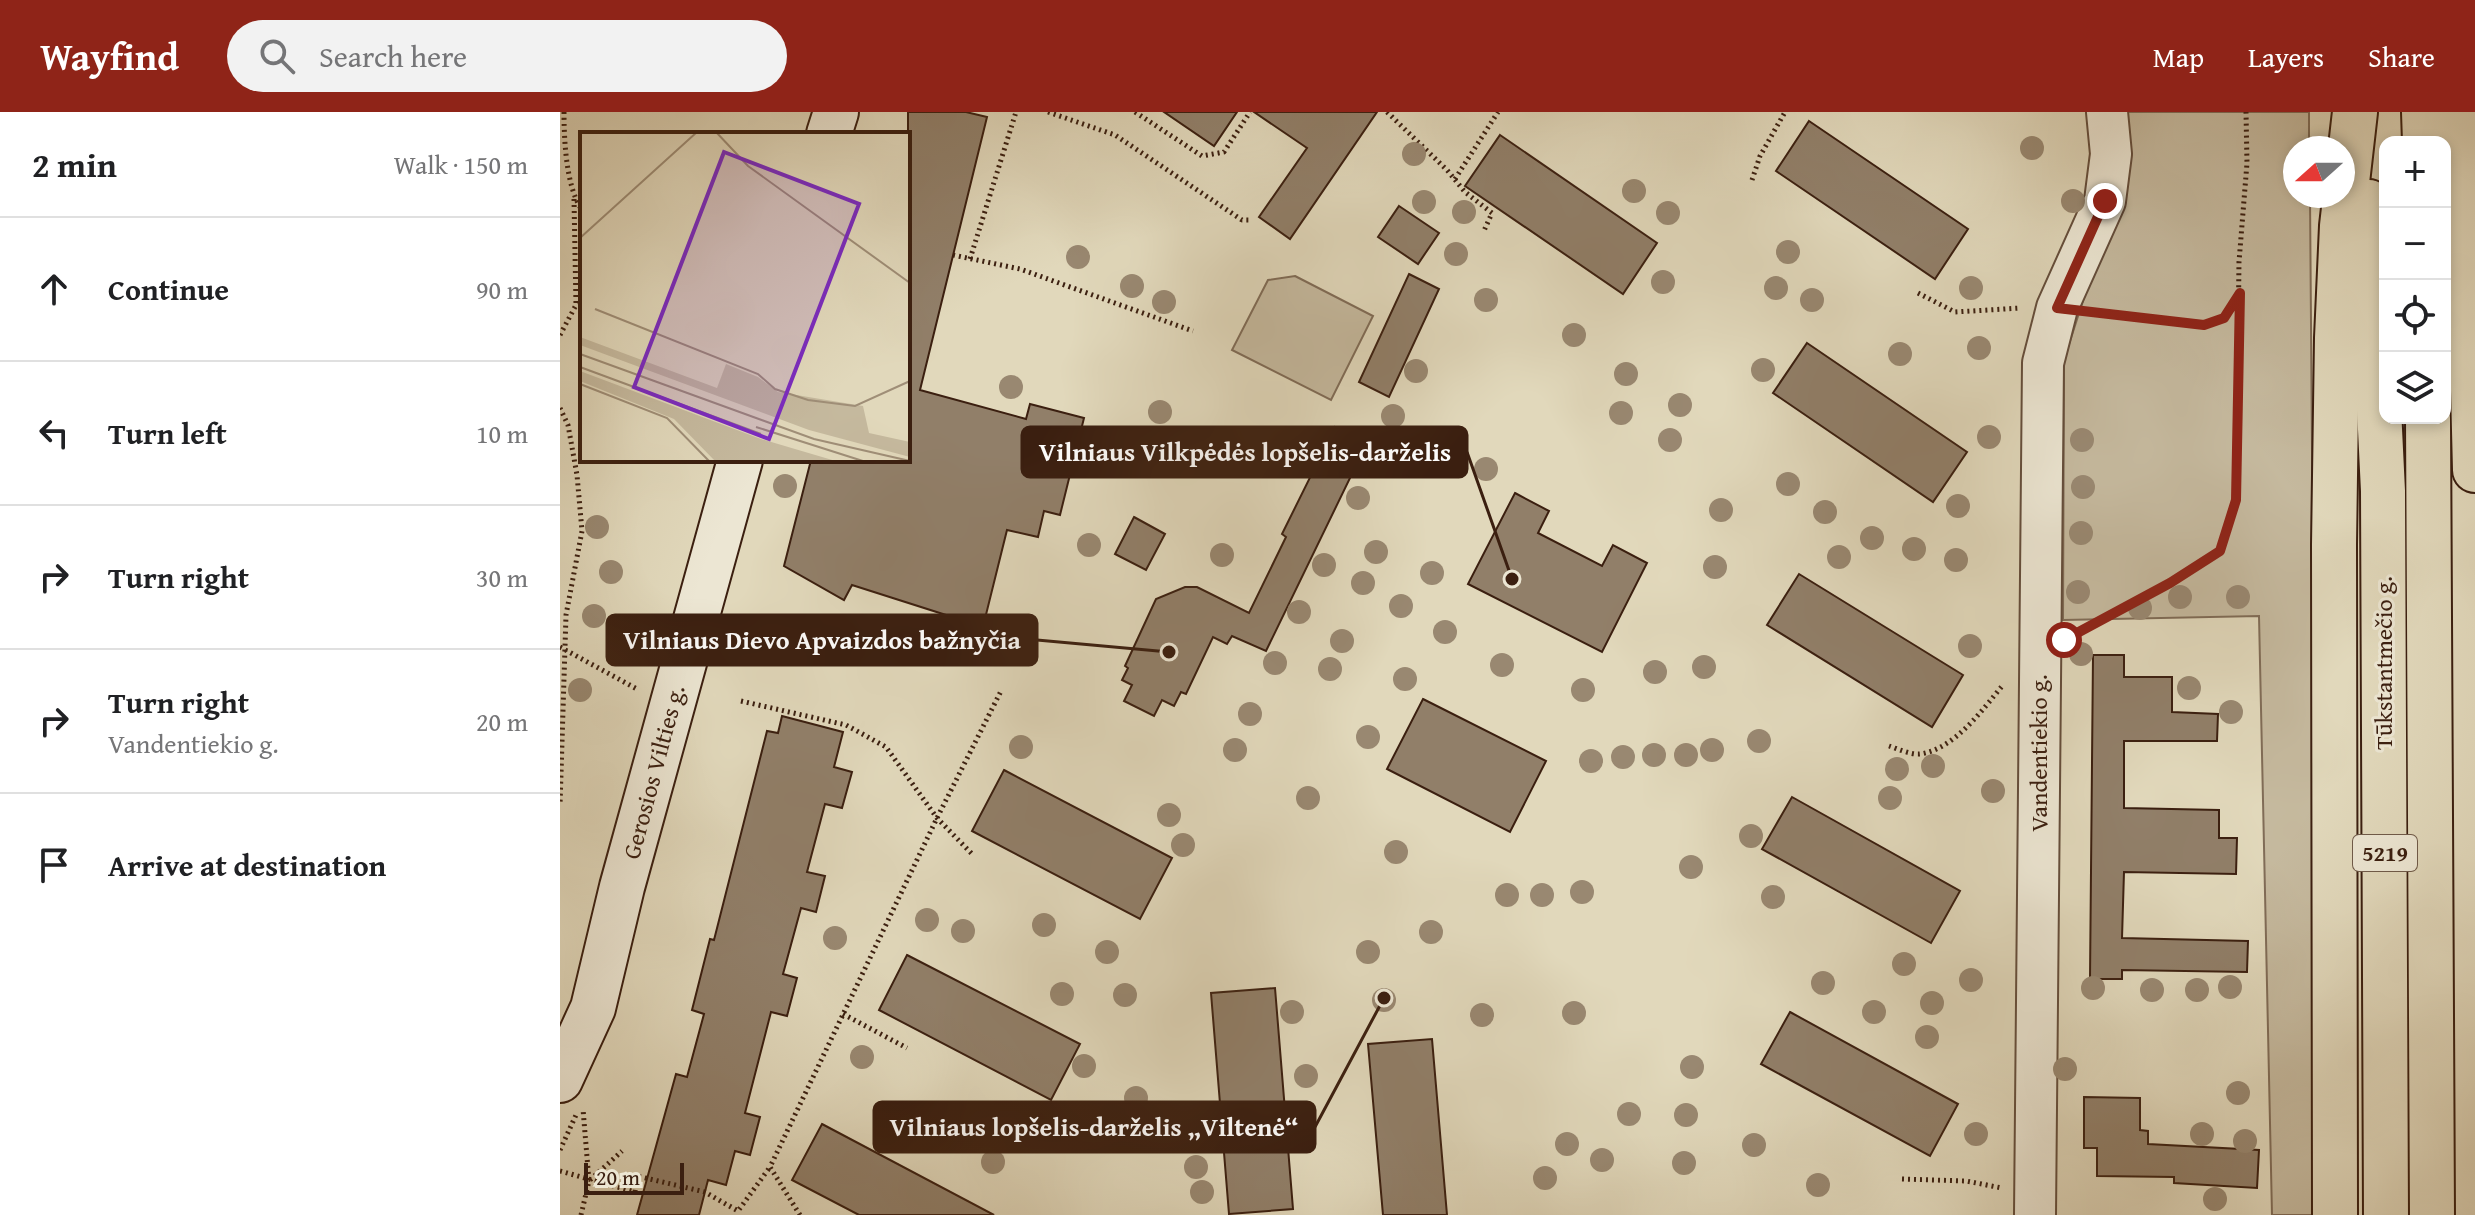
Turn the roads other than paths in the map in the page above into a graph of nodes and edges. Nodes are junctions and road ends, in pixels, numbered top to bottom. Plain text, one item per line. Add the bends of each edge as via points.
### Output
1 (836, 112) edge
2 (2107, 112) edge
3 (2355, 112) edge
4 (2364, 112) edge
5 (2424, 112) edge
6 (2466, 112) edge
7 (830, 132) edge
8 (2425, 136) edge
9 (2428, 424) edge
10 (739, 462) edge
11 (2475, 470) edge
12 (571, 1090) edge
13 (2035, 1215) edge
14 (2335, 1215) edge
15 (2386, 1215) edge
16 (2432, 1215) edge

1 - 7 main road
2 - 13 street, Vandentiekio g. via 2111,154 2105,201 2057,308 2043,363
3 - 14 highway via 2337,338
4 - 15 highway, Tūkstantmečio g. / 5219 via 2383,491
5 - 8 highway
6 - 11 highway
9 - 16 highway, Tūkstantmečio g. / 5219
10 - 12 main road, Gerosios Vilties g.

